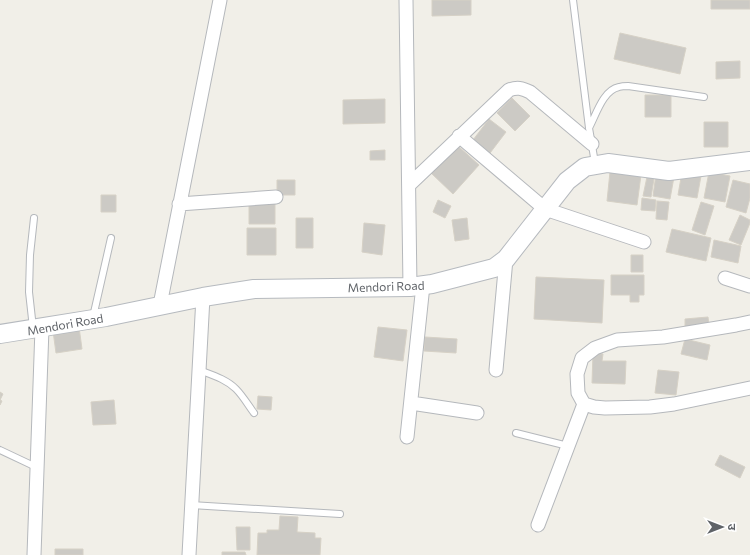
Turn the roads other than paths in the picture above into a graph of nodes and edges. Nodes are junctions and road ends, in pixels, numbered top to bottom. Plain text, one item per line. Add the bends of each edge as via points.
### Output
1 (220, 0) edge
2 (406, 0) edge
3 (573, 0) edge
4 (704, 97) dead end
5 (589, 128) junction
6 (459, 136) junction
7 (592, 144) junction
8 (750, 161) edge
9 (596, 166) junction
10 (409, 185) junction
11 (276, 197) dead end
12 (180, 204) junction
13 (545, 209) junction
14 (34, 218) dead end
15 (111, 238) dead end
16 (644, 242) dead end
17 (506, 259) junction
18 (725, 278) dead end
19 (416, 286) junction
20 (750, 286) edge
21 (203, 297) junction
22 (160, 305) junction
23 (93, 319) junction
24 (750, 322) edge
25 (38, 328) junction
26 (0, 334) edge
27 (199, 370) junction
28 (496, 370) dead end
29 (750, 388) edge
30 (410, 402) junction
31 (584, 404) junction
32 (254, 413) dead end
33 (476, 413) dead end
34 (516, 433) dead end
35 (407, 437) dead end
36 (568, 446) junction
37 (0, 450) edge
38 (37, 468) junction
39 (192, 505) junction
40 (340, 514) dead end
41 (538, 526) dead end
42 (34, 555) edge
43 (189, 555) edge

1 - 12 street
2 - 10 street
3 - 5 lane
4 - 5 lane via 628,86 618,87 609,91
5 - 7 lane
6 - 7 street via 509,90 522,88
6 - 10 street
6 - 13 street
7 - 9 lane
8 - 9 main road, Mendori Road via 669,171 608,163
9 - 13 main road, Mendori Road via 585,167 567,181
10 - 19 street
11 - 12 street
12 - 22 street
13 - 16 street
13 - 17 main road, Mendori Road
14 - 25 lane via 29,292
15 - 23 lane
17 - 19 main road, Mendori Road via 494,268
17 - 28 street
18 - 20 street
19 - 21 main road, Mendori Road via 254,289
19 - 30 street
21 - 22 main road, Mendori Road
21 - 27 street
22 - 23 main road, Mendori Road
23 - 25 main road, Mendori Road
24 - 31 street via 663,336 617,340 595,348 582,358 577,374 578,393
25 - 26 main road, Mendori Road
25 - 38 street
27 - 32 lane via 230,384
27 - 39 street
29 - 31 street via 650,407 605,408
30 - 33 street
30 - 35 street
31 - 36 street
34 - 36 lane
36 - 41 street
37 - 38 lane
38 - 42 street
39 - 40 lane
39 - 43 street

